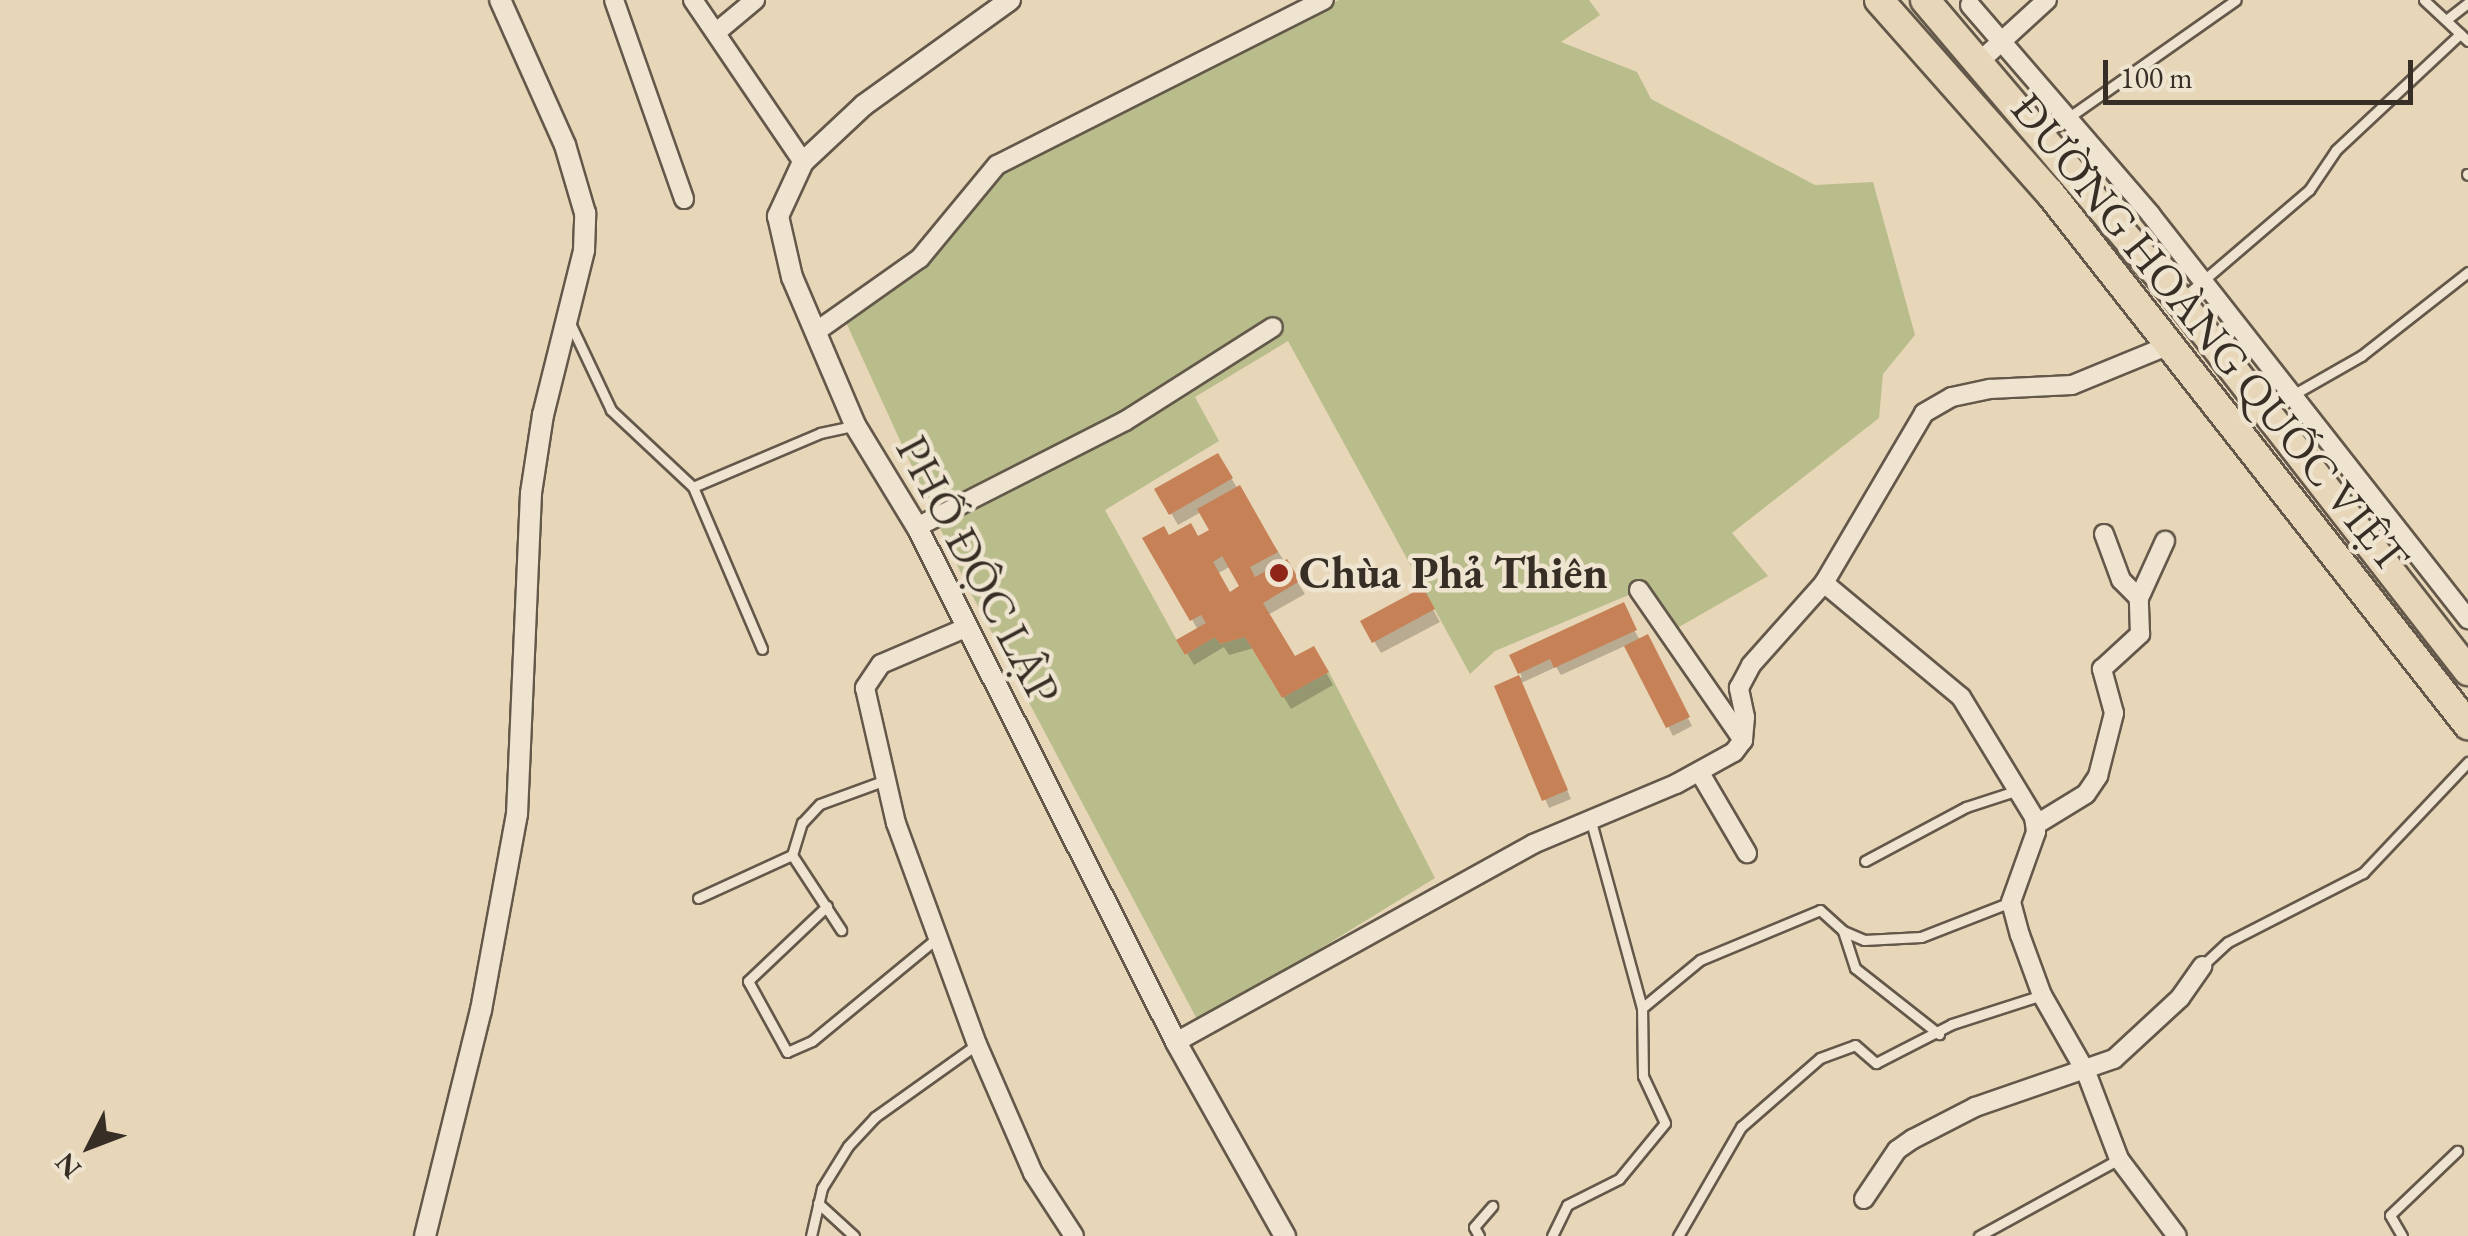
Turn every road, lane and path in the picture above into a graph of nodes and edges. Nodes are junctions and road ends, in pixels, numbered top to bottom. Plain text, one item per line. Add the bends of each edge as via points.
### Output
1 (500, 0) edge
2 (614, 0) edge
3 (693, 0) edge
4 (756, 0) edge
5 (1010, 0) edge
6 (1324, 0) edge
7 (1879, 0) edge
8 (1925, 0) edge
9 (2047, 0) edge
10 (2236, 0) edge
11 (2424, 0) edge
12 (1973, 2) edge
13 (2468, 3) edge
14 (2446, 20) junction
15 (1948, 26) junction
16 (719, 30) junction
17 (2464, 38) edge
18 (2002, 42) junction
19 (1979, 62) junction
20 (2068, 118) junction
21 (2042, 136) junction
22 (802, 162) junction
23 (684, 199) dead end
24 (2468, 272) edge
25 (2203, 281) junction
26 (2180, 301) junction
27 (568, 318) junction
28 (1273, 327) dead end
29 (816, 331) junction
30 (2172, 344) junction
31 (2293, 395) junction
32 (2266, 411) junction
33 (855, 425) junction
34 (693, 487) junction
35 (917, 527) junction
36 (2104, 534) dead end
37 (2165, 542) dead end
38 (1824, 582) junction
39 (1639, 590) dead end
40 (2139, 598) junction
41 (2468, 619) edge
42 (963, 629) junction
43 (762, 648) dead end
44 (2468, 671) edge
45 (2468, 725) edge
46 (1744, 740) junction
47 (2468, 762) edge
48 (1700, 774) junction
49 (883, 781) junction
50 (2018, 790) junction
51 (1591, 822) junction
52 (2036, 824) junction
53 (1747, 853) dead end
54 (792, 855) junction
55 (1865, 861) dead end
56 (698, 898) dead end
57 (2012, 902) junction
58 (827, 906) junction
59 (841, 930) dead end
60 (1843, 931) junction
61 (940, 936) junction
62 (2202, 966) joint
63 (2042, 995) junction
64 (1642, 1008) junction
65 (1939, 1034) junction
66 (1176, 1042) junction
67 (977, 1044) junction
68 (2086, 1072) junction
69 (2457, 1151) dead end
70 (2119, 1159) junction
71 (1864, 1199) dead end
72 (818, 1203) junction
73 (1492, 1206) dead end
74 (425, 1236) edge
75 (810, 1236) edge
76 (854, 1236) edge
77 (1074, 1236) edge
78 (1284, 1236) edge
79 (1479, 1236) edge
80 (1552, 1236) edge
81 (1678, 1236) edge
82 (1978, 1236) edge
83 (2177, 1236) edge
84 (2402, 1236) edge

1 - 27 street via 565,145 585,213
2 - 23 street
3 - 16 street
4 - 16 street
5 - 22 street, PHỐ ĐỘC LẬP via 864,105
6 - 29 street via 997,165 920,258
7 - 30 highway, ĐƯỜNG HOÀNG QUỐC VIỆT via 2050,193
8 - 15 highway, ĐƯỜNG HOÀNG QUỐC VIỆT
9 - 18 street
10 - 20 lane
11 - 14 lane
12 - 15 lane
12 - 18 street
13 - 14 lane
14 - 17 lane
15 - 19 highway, ĐƯỜNG HOÀNG QUỐC VIỆT
16 - 22 street
17 - 25 lane via 2336,150 2309,190
18 - 19 street
18 - 20 street
19 - 21 highway, ĐƯỜNG HOÀNG QUỐC VIỆT
20 - 21 lane
20 - 25 street
21 - 26 highway, ĐƯỜNG HOÀNG QUỐC VIỆT
22 - 29 street, PHỐ ĐỘC LẬP via 778,216 792,277
24 - 31 lane via 2361,356
25 - 26 lane
25 - 31 street
26 - 32 highway, ĐƯỜNG HOÀNG QUỐC VIỆT
27 - 34 lane via 611,410
27 - 74 street via 542,415 525,542 525,748 518,814 481,1010
28 - 35 street via 1125,421
29 - 33 street, PHỐ ĐỘC LẬP
30 - 38 street via 2072,385 1990,388 1952,397 1924,413 1909,428 1898,460
30 - 45 highway, ĐƯỜNG HOÀNG QUỐC VIỆT
31 - 32 lane
31 - 41 street
32 - 44 highway, ĐƯỜNG HOÀNG QUỐC VIỆT
33 - 34 lane via 820,433
33 - 35 street, PHỐ ĐỘC LẬP
34 - 43 lane
35 - 42 street, PHỐ ĐỘC LẬP
36 - 40 street via 2122,580
37 - 40 street
38 - 46 street via 1751,665 1739,688
38 - 50 street via 1961,697
39 - 46 street
40 - 52 street via 2140,634 2102,669 2114,713 2098,776 2086,794
42 - 49 street via 890,661 865,688
42 - 66 street, PHỐ ĐỘC LẬP
46 - 48 street
47 - 62 lane via 2363,874 2228,942
48 - 51 street
48 - 53 street
49 - 54 lane via 820,804 802,823
49 - 61 street
50 - 52 street
50 - 55 lane via 1966,807
51 - 64 lane
51 - 66 street via 1533,844
52 - 57 street
54 - 56 lane
54 - 58 lane
57 - 60 lane via 1894,942
57 - 63 street
58 - 59 lane
58 - 61 lane via 748,981 787,1052 812,1041
60 - 64 lane via 1820,910 1806,913 1700,960
60 - 65 lane via 1855,968
61 - 67 street
62 - 68 street via 2146,1032
63 - 65 lane
63 - 68 street
64 - 80 lane via 1643,1076 1664,1129 1619,1178 1577,1195
65 - 81 lane via 1876,1063 1855,1045 1820,1058 1741,1128
66 - 78 street, PHỐ ĐỘC LẬP
67 - 72 lane via 876,1117 848,1146
67 - 77 street via 1033,1173
68 - 70 street
68 - 71 street via 1975,1106 1913,1139
69 - 84 lane via 2390,1215
70 - 82 lane
70 - 83 street
72 - 75 lane
72 - 76 lane
73 - 79 lane via 1474,1227

